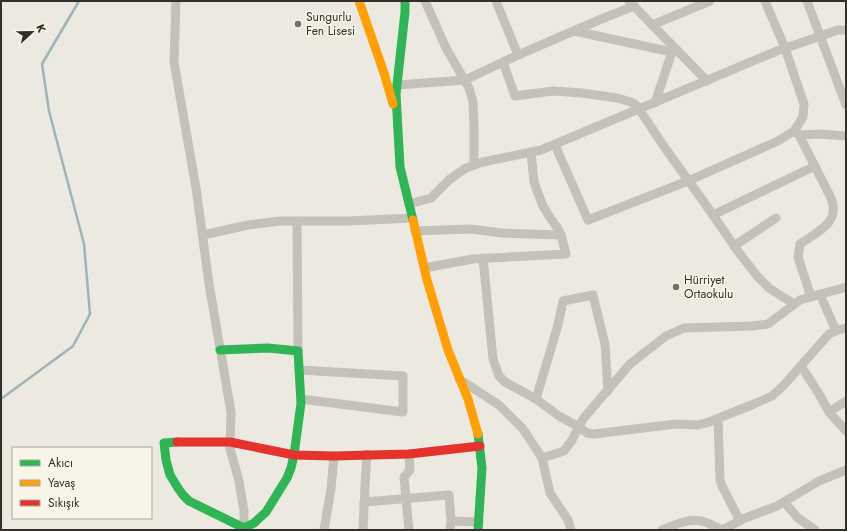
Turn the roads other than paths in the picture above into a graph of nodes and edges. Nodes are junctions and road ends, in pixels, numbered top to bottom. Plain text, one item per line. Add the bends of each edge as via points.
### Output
1 (176, 1) edge
2 (358, 1) edge
3 (405, 1) edge
4 (425, 1) edge
5 (496, 1) edge
6 (710, 1) edge
7 (766, 1) edge
8 (807, 1) edge
9 (632, 4) edge
10 (652, 25) junction
11 (846, 30) edge
12 (574, 31) junction
13 (820, 36) junction
14 (785, 48) junction
15 (674, 50) junction
16 (518, 55) junction
17 (503, 62) junction
18 (465, 80) junction
19 (707, 81) junction
20 (397, 85) junction
21 (654, 103) junction
22 (846, 105) edge
23 (639, 109) junction
24 (398, 119) junction
25 (797, 133) junction
26 (846, 136) edge
27 (555, 145) junction
28 (531, 152) junction
29 (474, 165) junction
30 (815, 166) junction
31 (688, 180) junction
32 (409, 204) junction
33 (713, 215) junction
34 (412, 218) junction
35 (776, 218) dead end
36 (297, 221) junction
37 (415, 231) junction
38 (203, 235) junction
39 (561, 235) junction
40 (734, 246) junction
41 (483, 258) junction
42 (424, 268) junction
43 (846, 287) edge
44 (816, 296) junction
45 (794, 304) junction
46 (846, 328) edge
47 (836, 331) junction
48 (220, 350) junction
49 (298, 351) junction
50 (801, 366) junction
51 (299, 370) junction
52 (460, 379) junction
53 (608, 391) junction
54 (301, 399) junction
55 (536, 399) junction
56 (846, 401) edge
57 (829, 412) junction
58 (718, 419) junction
59 (579, 427) junction
60 (846, 431) edge
61 (230, 442) junction
62 (480, 446) junction
63 (367, 454) junction
64 (409, 454) junction
65 (294, 455) junction
66 (334, 456) junction
67 (542, 458) junction
68 (846, 470) edge
69 (406, 499) junction
70 (364, 502) junction
71 (784, 502) junction
72 (740, 521) junction
73 (450, 526) edge
74 (478, 526) edge
75 (244, 529) edge
76 (324, 530) edge
77 (363, 530) edge
78 (409, 530) edge
79 (571, 530) edge
80 (662, 530) edge
81 (722, 530) edge
82 (815, 530) edge

1 - 38 street via 174,62
2 - 24 street
3 - 20 street
4 - 18 street via 446,48
5 - 16 street
6 - 10 street
7 - 14 street
8 - 13 street
9 - 10 street
9 - 12 street
10 - 15 street
11 - 13 street
12 - 15 street
12 - 16 street
13 - 14 street
13 - 22 street
14 - 19 street
14 - 25 street via 804,104 803,117
15 - 19 street
15 - 21 street
16 - 17 street
17 - 18 street
17 - 23 street via 515,96 553,91 582,93 617,98 631,102
18 - 20 street
18 - 29 street via 473,102
19 - 21 street
20 - 24 street
21 - 23 street
23 - 27 street
23 - 31 street
24 - 32 street via 400,166
25 - 26 street
25 - 30 street
25 - 31 street
27 - 28 street
27 - 31 street via 588,220
28 - 29 street
28 - 39 street via 538,195
29 - 32 street via 450,179 431,198
30 - 33 street
30 - 44 street via 831,198 832,218 827,226 800,244 798,257
31 - 33 street
32 - 34 street
33 - 40 street
34 - 36 street via 349,222
34 - 37 street
35 - 40 street
36 - 38 street via 248,225
36 - 49 street
37 - 39 street via 471,229
37 - 42 street
38 - 48 street
39 - 41 street via 566,254
40 - 45 street via 769,288
41 - 42 street
41 - 55 street via 493,359 499,376
42 - 52 street via 448,350
43 - 44 street
44 - 45 street
44 - 47 street
45 - 53 street via 768,324 684,328 666,336 630,364
46 - 47 street
47 - 50 street via 829,334
48 - 49 street via 268,348
48 - 61 street via 231,412
49 - 51 street
50 - 57 street
50 - 58 street via 772,396
51 - 54 street
51 - 54 street via 403,376 403,412
52 - 62 street
52 - 67 street via 499,405 523,429
53 - 55 street via 605,344 593,295 562,301 558,325
53 - 59 street
54 - 65 street
55 - 59 street
56 - 57 street
57 - 60 street
58 - 59 street via 698,425 676,424 594,434 587,433
58 - 72 street via 720,480
59 - 67 street via 564,451
61 - 65 street
61 - 75 street via 244,511
61 - 75 street via 164,443 166,459 176,487 182,495
62 - 64 street
62 - 74 street via 482,468
63 - 64 street
63 - 66 street
63 - 70 street
64 - 69 street via 410,470 404,477
65 - 66 street
65 - 75 street via 287,478 266,512
66 - 76 street
67 - 79 street via 550,493 568,520
68 - 71 street via 819,481
69 - 70 street
69 - 73 street via 449,495
69 - 78 street
70 - 77 street
71 - 72 street
71 - 82 street via 798,518
72 - 81 street
73 - 74 street
80 - 81 street via 694,520 703,521

